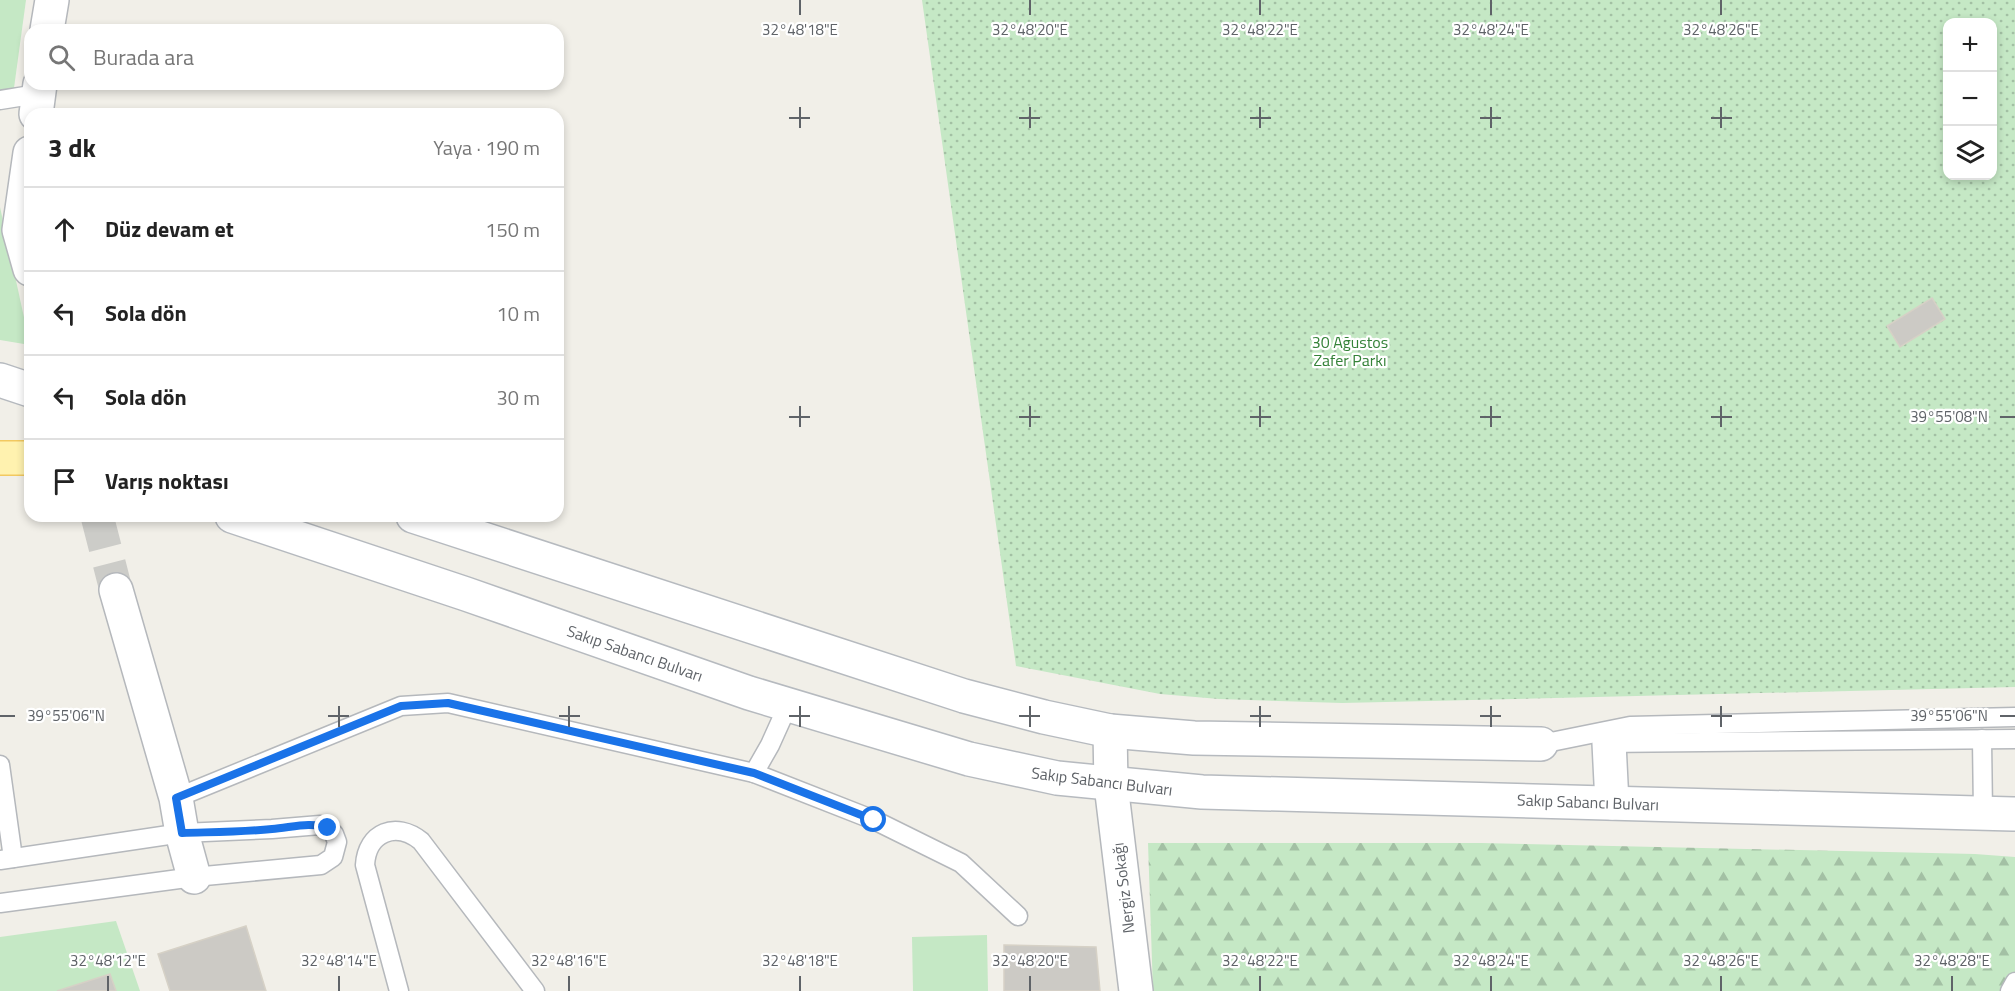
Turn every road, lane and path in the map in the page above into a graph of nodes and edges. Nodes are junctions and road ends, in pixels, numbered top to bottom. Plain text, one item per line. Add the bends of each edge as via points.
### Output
1 (52, 0) edge
2 (49, 24) edge
3 (38, 98) edge
4 (0, 100) edge
5 (24, 196) edge
6 (24, 248) edge
7 (0, 380) edge
8 (24, 388) edge
9 (0, 444) edge
10 (24, 450) edge
11 (0, 458) edge
12 (24, 458) edge
13 (250, 522) edge
14 (431, 522) edge
15 (116, 590) tunnel mouth
16 (788, 705) junction
17 (2015, 717) edge
18 (1110, 731) junction
19 (1982, 739) junction
20 (2015, 739) edge
21 (1609, 743) junction
22 (1541, 744) junction
23 (0, 765) edge
24 (754, 773) junction
25 (1111, 785) junction
26 (2, 793) edge
27 (176, 798) junction
28 (1612, 803) junction
29 (1998, 813) joint
30 (182, 833) junction
31 (337, 842) junction
32 (369, 847) junction
33 (6, 859) edge
34 (194, 877) junction
35 (0, 903) edge
36 (1018, 916) dead end
37 (2015, 982) edge
38 (399, 991) edge
39 (535, 991) edge
40 (1136, 991) edge
41 (2010, 991) edge

1 - 2 street
3 - 4 lane
5 - 6 street via 19,231
7 - 8 street
9 - 10 street
11 - 12 main road
13 - 16 street, Sakıp Sabancı Bulvarı
14 - 18 street via 964,696
15 - 27 street
16 - 24 lane
16 - 25 street, Sakıp Sabancı Bulvarı via 969,759
17 - 22 lane via 1630,726
18 - 22 street via 1194,738
18 - 25 street, Nergiz Sokağı
19 - 20 lane
19 - 21 lane
19 - 29 lane
21 - 22 lane
21 - 28 street
23 - 26 lane
24 - 27 lane via 448,703 401,706
24 - 36 lane via 874,820 961,863
25 - 28 street, Sakıp Sabancı Bulvarı via 1202,792
25 - 40 street, Nergiz Sokağı
26 - 33 lane
27 - 30 street
28 - 29 street, Sakıp Sabancı Bulvarı
30 - 31 lane via 320,825 334,834
30 - 33 lane
30 - 34 street
31 - 32 lane
31 - 34 lane via 333,857 321,866
32 - 38 lane via 365,866
32 - 39 lane via 376,838 394,831 404,831 421,841
34 - 35 lane
37 - 41 lane

